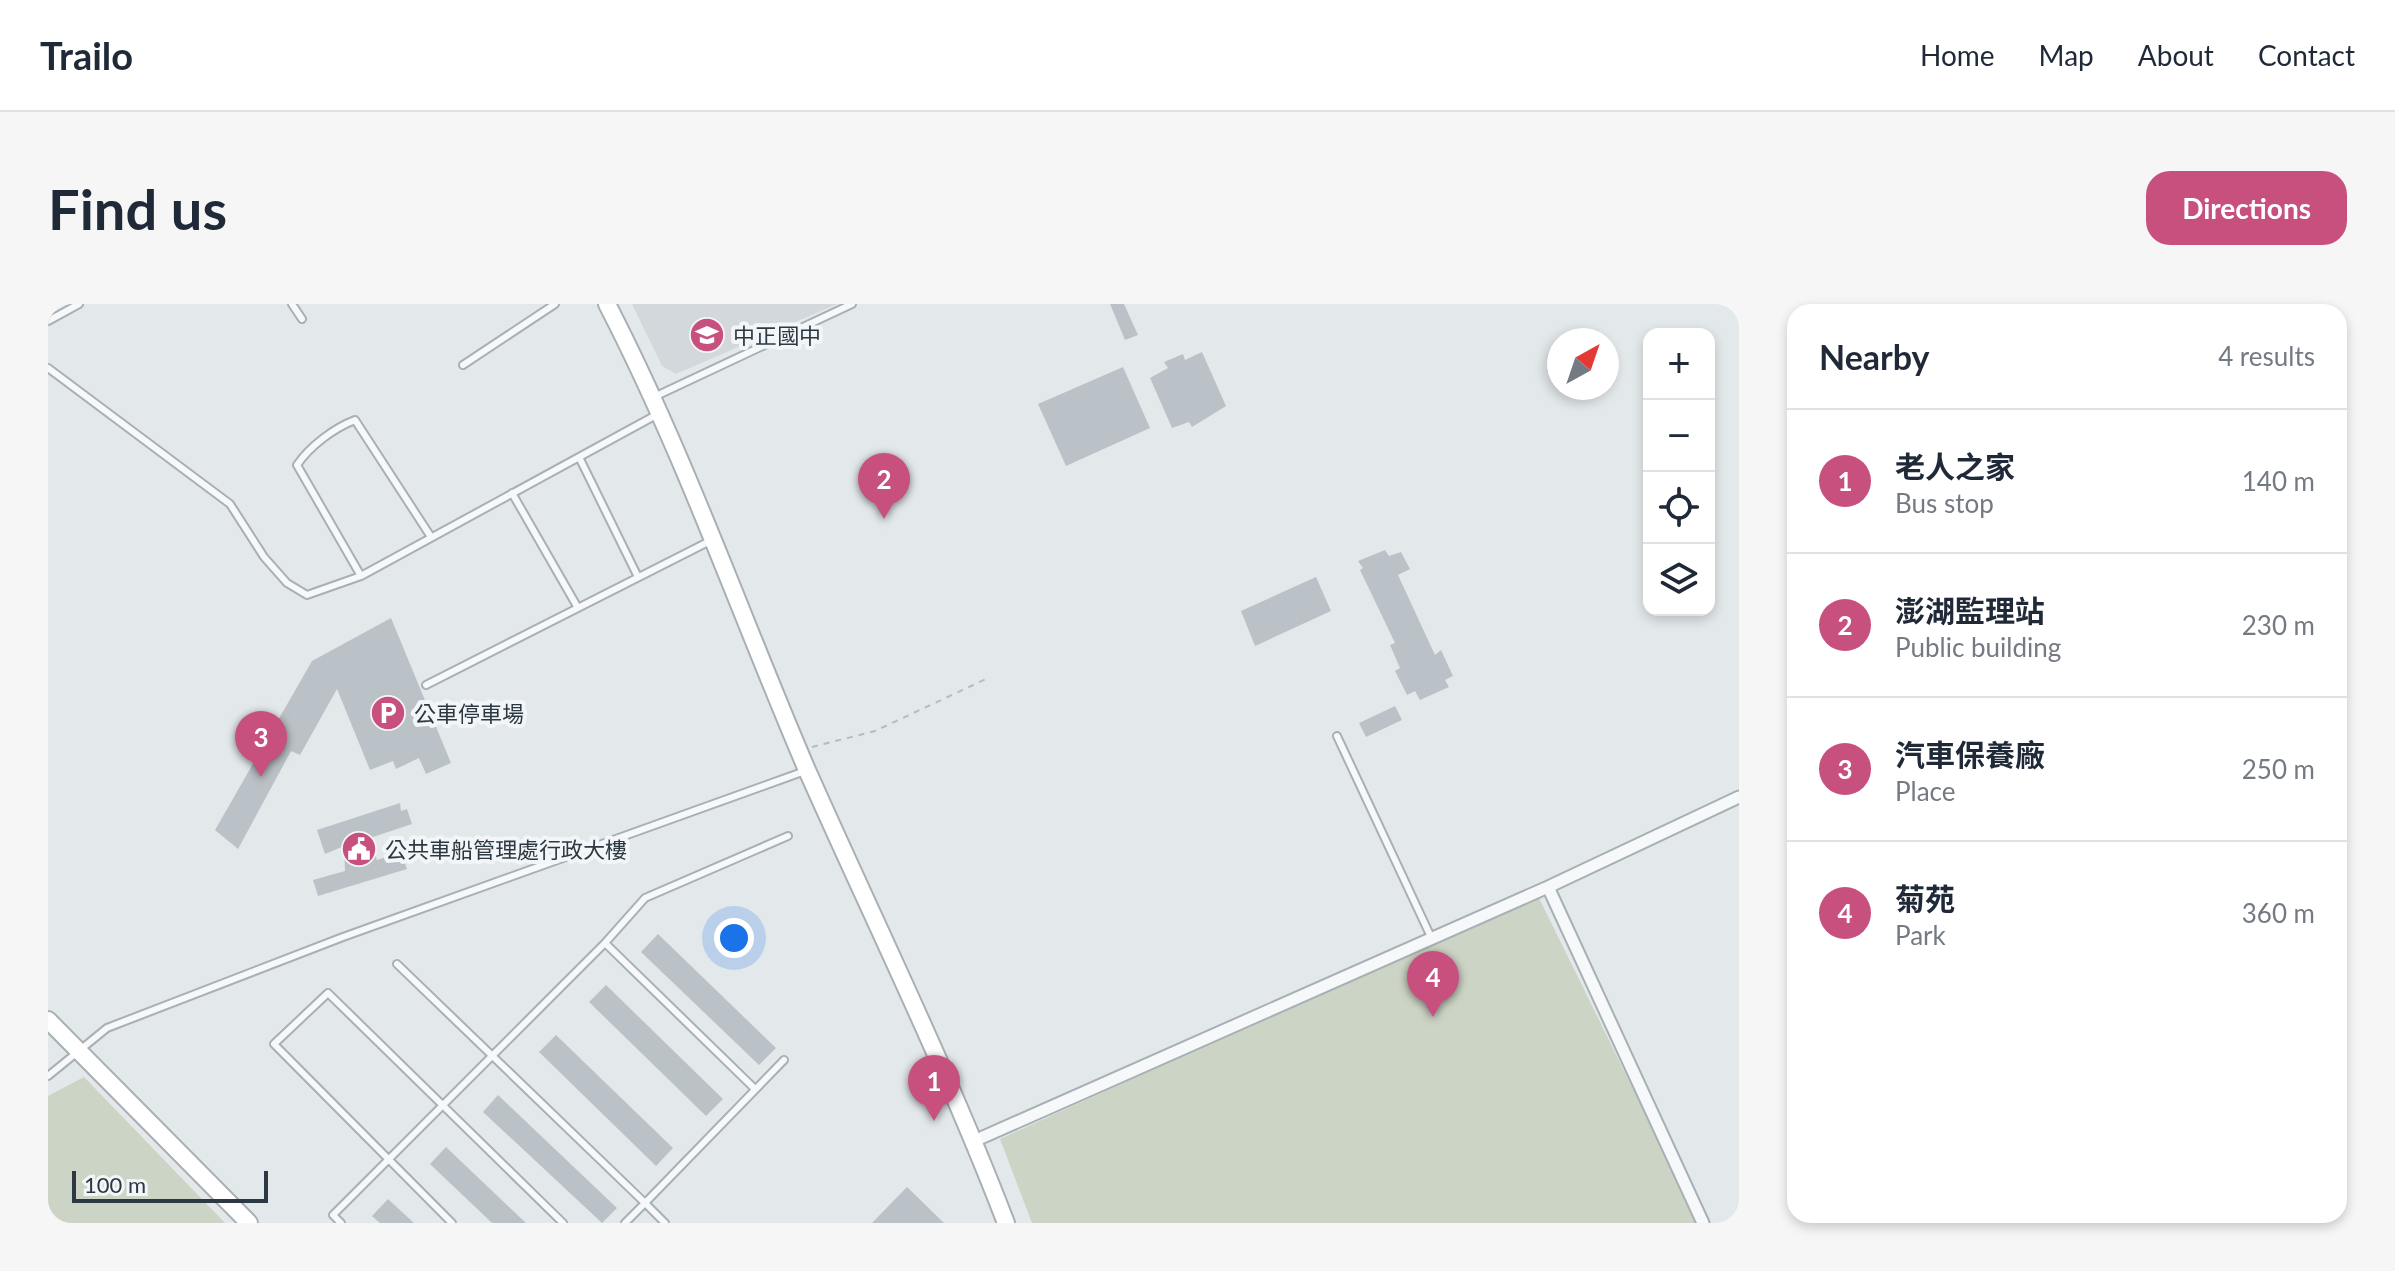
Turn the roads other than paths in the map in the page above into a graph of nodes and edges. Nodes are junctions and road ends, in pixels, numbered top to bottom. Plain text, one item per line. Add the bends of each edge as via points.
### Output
1 (79, 304) edge
2 (292, 304) edge
3 (555, 304) edge
4 (607, 304) edge
5 (852, 304) edge
6 (302, 319) dead end
7 (48, 321) edge
8 (463, 365) dead end
9 (48, 368) edge
10 (654, 397) junction
11 (661, 413) junction
12 (579, 457) junction
13 (512, 493) junction
14 (431, 537) junction
15 (715, 538) junction
16 (361, 576) junction
17 (638, 577) junction
18 (578, 608) junction
19 (426, 685) dead end
20 (1337, 736) dead end
21 (808, 770) junction
22 (1739, 797) edge
23 (788, 836) dead end
24 (1548, 887) junction
25 (1431, 937) junction
26 (605, 943) junction
27 (397, 964) dead end
28 (48, 1020) edge
29 (81, 1050) junction
30 (494, 1054) junction
31 (784, 1060) dead end
32 (48, 1076) edge
33 (755, 1089) junction
34 (444, 1103) junction
35 (974, 1141) junction
36 (388, 1160) junction
37 (645, 1203) junction
38 (249, 1223) edge
39 (341, 1223) edge
40 (452, 1223) edge
41 (563, 1223) edge
42 (625, 1223) edge
43 (665, 1223) edge
44 (1006, 1223) edge
45 (1703, 1223) edge

1 - 7 lane
2 - 6 lane
3 - 8 lane
4 - 10 main road
5 - 10 lane
9 - 16 lane via 230,504 287,583 307,595
10 - 11 main road
11 - 12 lane
11 - 15 main road
12 - 13 lane
12 - 17 lane
13 - 14 lane
13 - 18 lane
14 - 16 lane
14 - 16 lane via 355,420 345,424 306,452 297,465
15 - 17 lane
15 - 21 main road
17 - 18 lane
18 - 19 lane
20 - 25 lane
21 - 29 lane via 343,937 107,1028
21 - 35 main road
22 - 24 street
23 - 26 lane via 645,898
24 - 25 street
24 - 45 street
25 - 35 street
26 - 30 lane
26 - 33 lane
27 - 30 lane
28 - 29 main road
29 - 32 lane
29 - 38 main road
30 - 34 lane
30 - 37 lane
31 - 33 lane
33 - 37 lane
34 - 36 lane
34 - 36 lane via 328,993 274,1044
34 - 41 lane
35 - 44 main road
36 - 39 lane via 333,1215
36 - 40 lane
37 - 42 lane
37 - 43 lane

